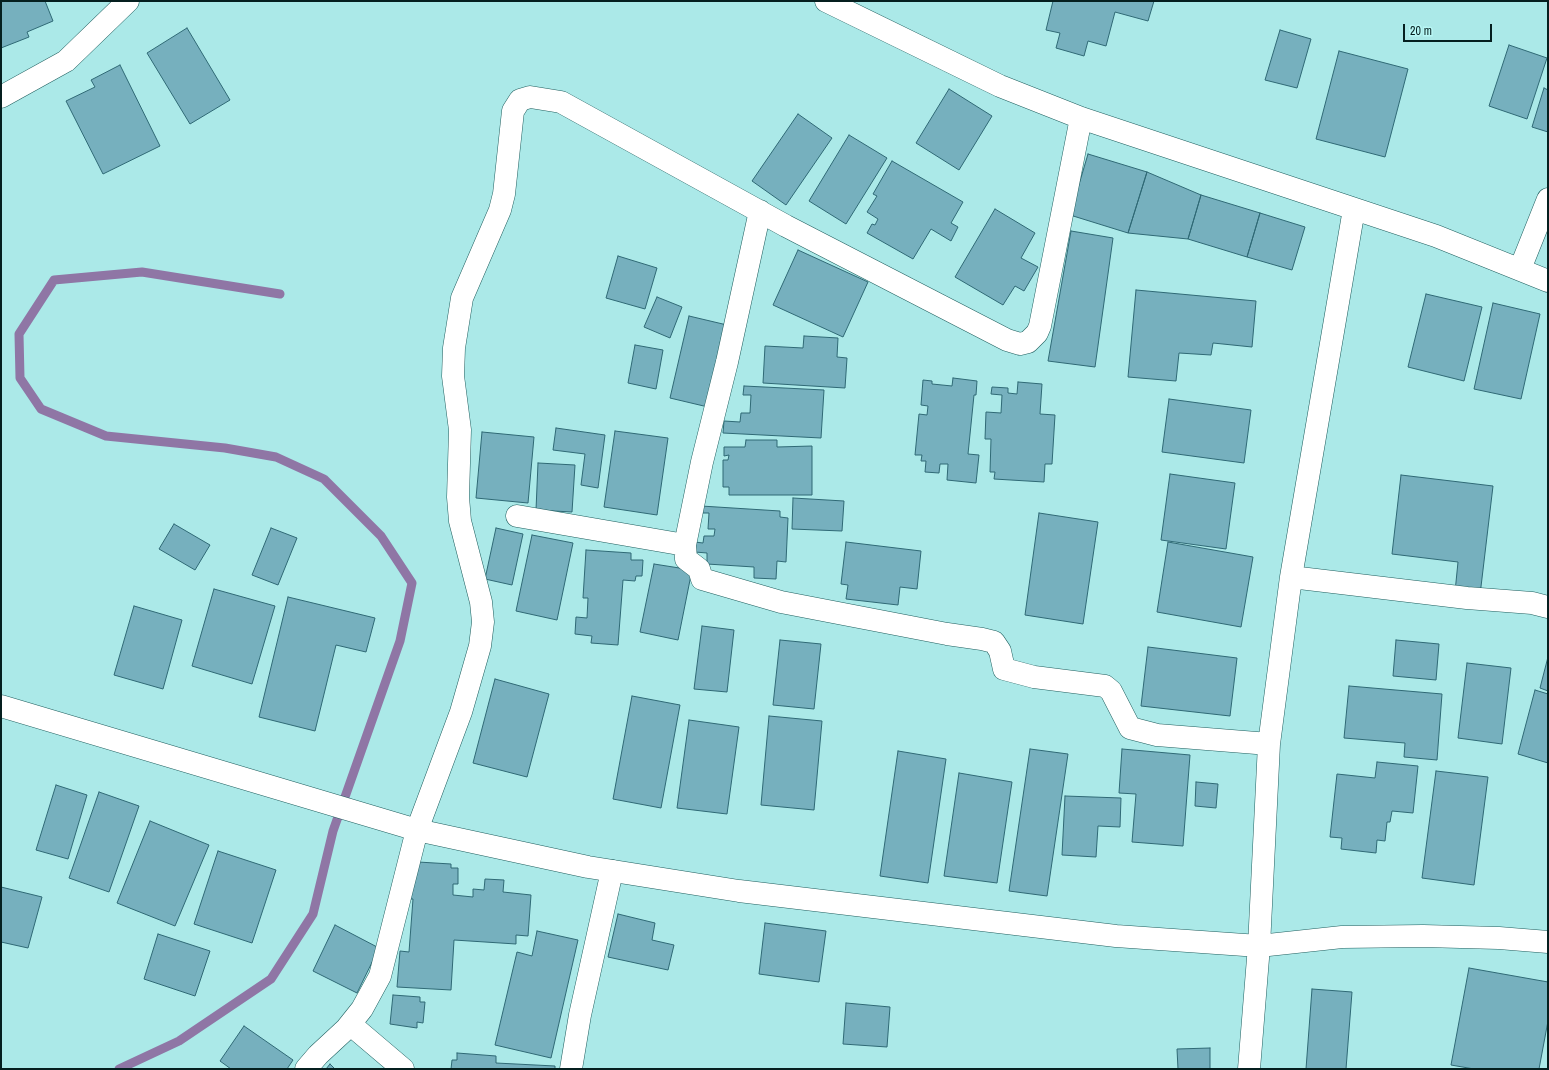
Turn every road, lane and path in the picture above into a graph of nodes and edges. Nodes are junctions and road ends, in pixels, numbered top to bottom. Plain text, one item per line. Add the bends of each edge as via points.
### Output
1 (128, 1) edge
2 (826, 1) edge
3 (1, 97) edge
4 (1081, 118) junction
5 (1548, 199) edge
6 (1354, 209) junction
7 (760, 211) junction
8 (1520, 270) junction
9 (1548, 281) edge
10 (517, 516) dead end
11 (685, 545) junction
12 (1291, 577) junction
13 (1548, 607) edge
14 (1, 706) edge
15 (1269, 744) junction
16 (417, 830) junction
17 (612, 871) junction
18 (1548, 942) edge
19 (1259, 946) junction
20 (350, 1024) junction
21 (306, 1069) edge
22 (403, 1069) edge
23 (571, 1069) edge
24 (1249, 1069) edge

1 - 3 street via 66,61
2 - 4 street via 1000,86
4 - 6 street
4 - 7 street via 1040,326 1028,342 1020,344 1007,340
5 - 8 street
6 - 8 street via 1436,236
6 - 12 street
7 - 11 street
7 - 16 street via 561,102 530,97 520,100 513,111 504,194 500,210 462,298 454,348 453,376 460,430 460,521 481,602 483,622 480,646 461,712
8 - 9 street
10 - 11 street
11 - 15 street via 686,559 699,569 702,579 781,602 994,642 1000,650 1004,669 1034,677 1105,686 1111,691 1130,728 1157,735
12 - 13 street via 1467,598 1532,603
12 - 15 street
14 - 16 street
15 - 19 street
16 - 17 street
16 - 20 street via 380,976 362,1009
17 - 19 street via 739,891 907,912 1116,936
17 - 23 street via 580,1015
18 - 19 street via 1423,936 1342,937
19 - 24 street
20 - 21 street
20 - 22 street

